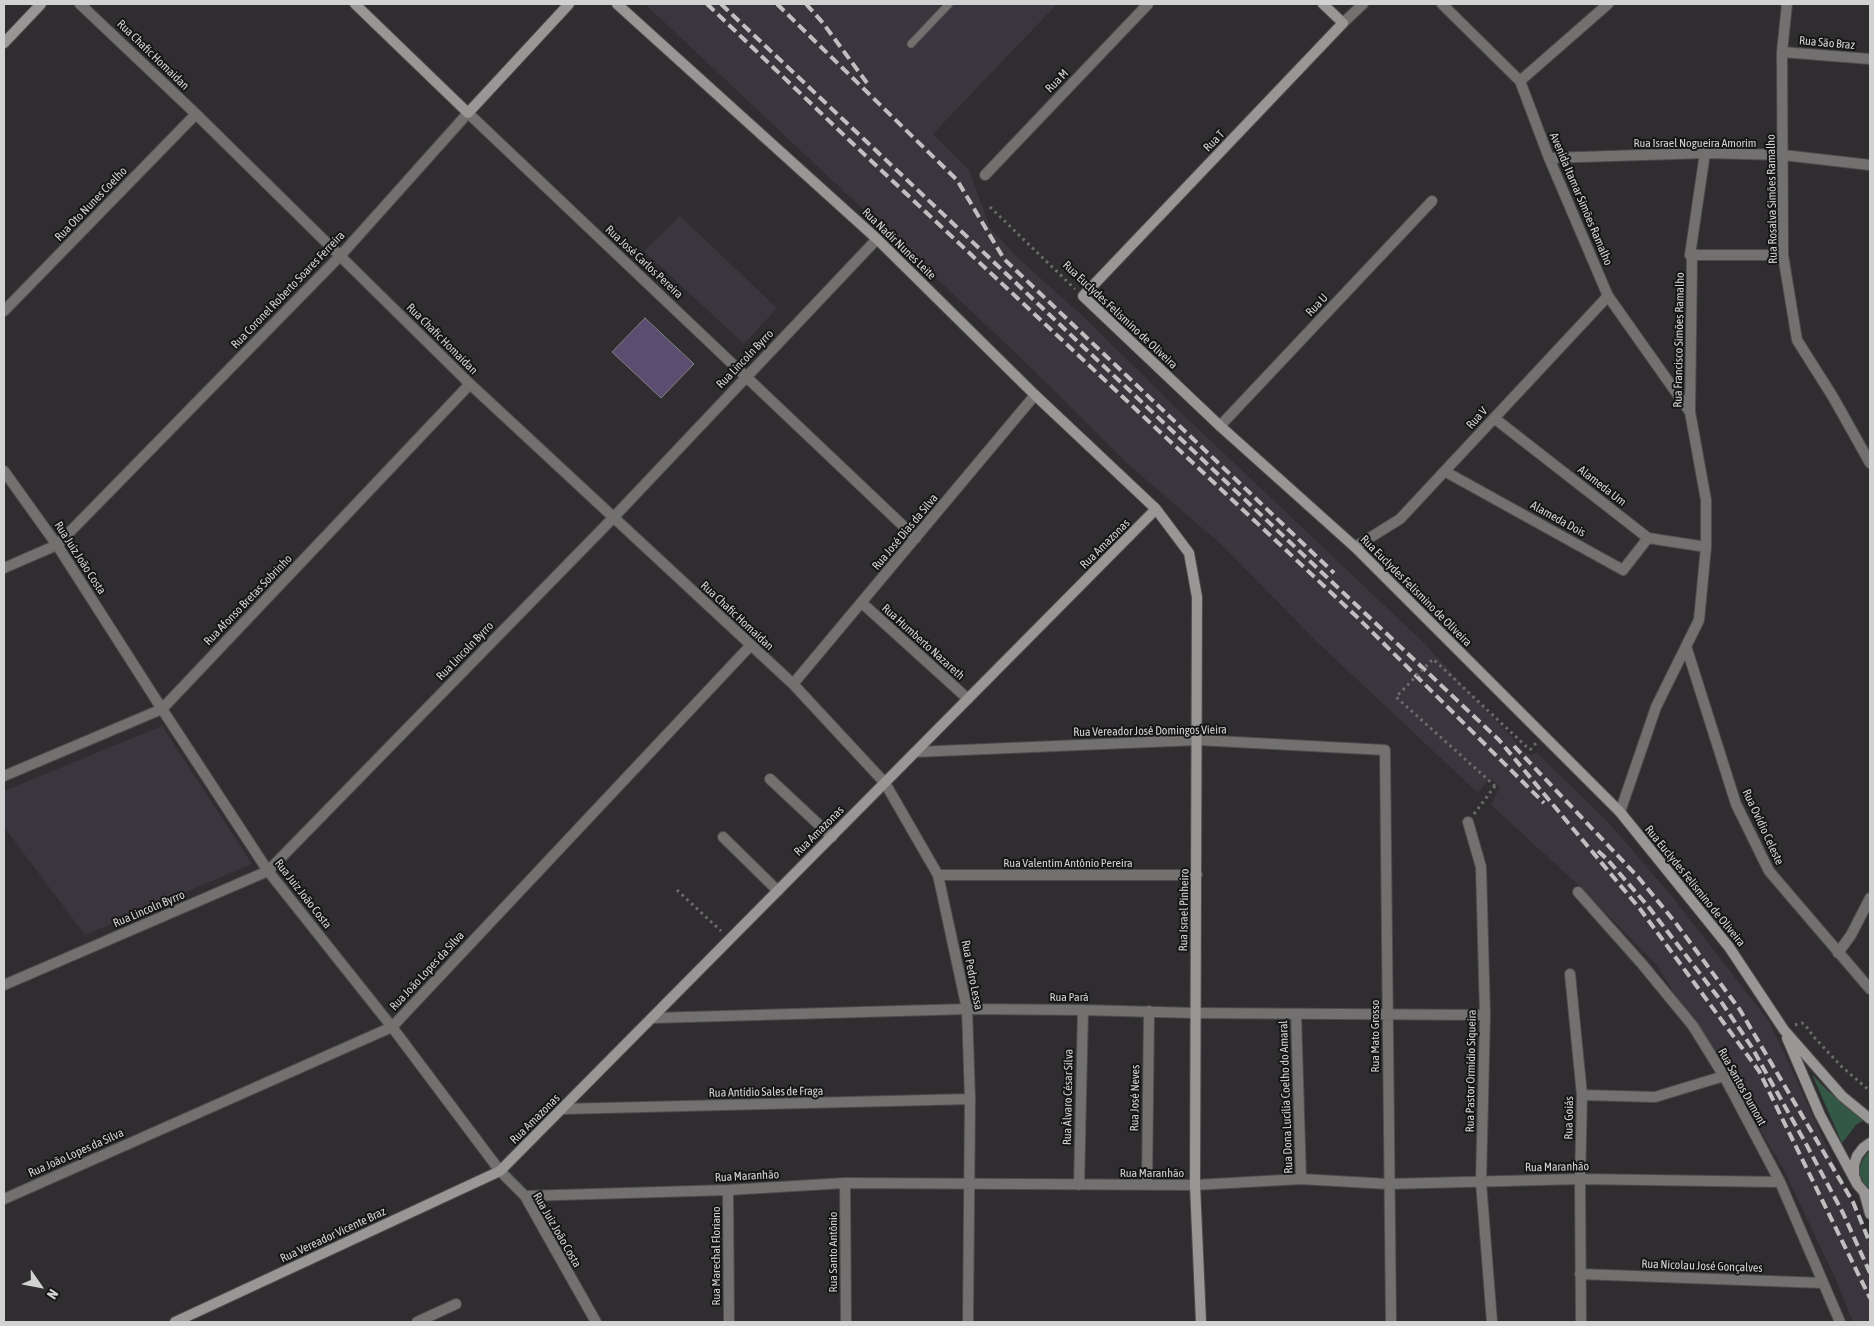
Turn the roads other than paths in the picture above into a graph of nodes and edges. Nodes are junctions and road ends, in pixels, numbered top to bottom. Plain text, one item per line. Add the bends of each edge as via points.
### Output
1 (41, 4) edge
2 (80, 4) edge
3 (355, 4) edge
4 (569, 4) edge
5 (617, 4) edge
6 (949, 4) edge
7 (1148, 4) edge
8 (1323, 4) edge
9 (1364, 4) edge
10 (1442, 4) edge
11 (1608, 4) edge
12 (1787, 4) edge
13 (1343, 23) junction
14 (4, 43) edge
15 (911, 44) dead end
16 (1782, 52) junction
17 (1870, 59) edge
18 (1520, 81) junction
19 (468, 113) junction
20 (196, 114) junction
21 (1705, 153) junction
22 (1784, 155) junction
23 (1549, 158) junction
24 (1870, 164) edge
25 (985, 175) dead end
26 (1432, 201) dead end
27 (877, 239) junction
28 (1690, 254) junction
29 (340, 255) junction
30 (1783, 255) junction
31 (1083, 296) joint
32 (1608, 296) junction
33 (4, 311) edge
34 (746, 376) junction
35 (470, 384) junction
36 (1036, 395) junction
37 (1690, 412) junction
38 (1494, 418) junction
39 (1220, 426) junction
40 (1870, 463) edge
41 (4, 471) edge
42 (1446, 472) junction
43 (1156, 509) junction
44 (612, 518) junction
45 (916, 538) junction
46 (1648, 538) junction
47 (57, 545) junction
48 (1706, 547) junction
49 (1355, 548) junction
50 (4, 568) edge
51 (862, 603) junction
52 (751, 645) junction
53 (1686, 646) junction
54 (793, 684) junction
55 (968, 700) junction
56 (162, 709) junction
57 (1198, 740) junction
58 (1385, 750) joint
59 (915, 752) junction
60 (4, 776) edge
61 (770, 779) dead end
62 (885, 783) junction
63 (1620, 812) junction
64 (1468, 822) road end
65 (723, 837) dead end
66 (832, 837) junction
67 (268, 871) junction
68 (938, 875) junction
69 (1197, 875) junction
70 (778, 891) junction
71 (1578, 892) dead end
72 (1870, 898) edge
73 (1838, 953) junction
74 (1570, 974) dead end
75 (4, 984) edge
76 (1870, 989) edge
77 (967, 1009) junction
78 (1083, 1010) junction
79 (1149, 1011) junction
80 (1194, 1014) junction
81 (1296, 1014) junction
82 (1387, 1014) junction
83 (1485, 1015) junction
84 (653, 1018) junction
85 (392, 1026) junction
86 (1784, 1030) junction
87 (1724, 1076) junction
88 (1582, 1095) junction
89 (970, 1099) junction
90 (562, 1109) junction
91 (1870, 1119) edge
92 (1870, 1143) edge
93 (500, 1171) junction
94 (1301, 1179) junction
95 (1580, 1179) junction
96 (845, 1182) junction
97 (1481, 1182) junction
98 (1780, 1182) junction
99 (969, 1184) junction
100 (1146, 1184) junction
101 (1388, 1184) junction
102 (1079, 1185) junction
103 (1195, 1185) junction
104 (728, 1190) junction
105 (1864, 1191) edge
106 (525, 1196) junction
107 (4, 1199) edge
108 (1870, 1214) edge
109 (1580, 1274) junction
110 (1823, 1283) junction
111 (456, 1304) dead end
112 (175, 1322) edge
113 (417, 1322) edge
114 (596, 1322) edge
115 (729, 1322) edge
116 (846, 1322) edge
117 (968, 1322) edge
118 (1201, 1322) edge
119 (1391, 1322) edge
120 (1492, 1322) edge
121 (1581, 1322) edge
122 (1840, 1322) edge

1 - 14 street
2 - 20 street, Rua Chafic Homaidan
3 - 19 street, Rua José Carlos Pereira
4 - 19 street, Rua Coronel Roberto Soares Ferreira
5 - 27 street, Rua Nadir Nunes Leite
6 - 15 lane
7 - 25 street, Rua M
8 - 13 street
9 - 13 street, Rua T
10 - 18 street, Avenida Itamar Simões Ramalho
11 - 18 street
12 - 16 street, Rua Rosalva Simões Ramalho
13 - 31 street, Rua T
16 - 17 street, Rua São Braz
16 - 22 street, Rua Rosalva Simões Ramalho
18 - 23 street, Avenida Itamar Simões Ramalho
19 - 29 street, Rua Coronel Roberto Soares Ferreira
19 - 34 street, Rua José Carlos Pereira
20 - 29 street, Rua Chafic Homaidan
20 - 33 street, Rua Oto Nunes Coelho
21 - 22 street, Rua Israel Nogueira Amorim
21 - 23 street, Rua Israel Nogueira Amorim
21 - 28 street, Rua Francisco Simões Ramalho
22 - 24 street, Rua Israel Nogueira Amorim
22 - 30 street, Rua Rosalva Simões Ramalho
23 - 32 street, Avenida Itamar Simões Ramalho
26 - 39 street, Rua U
27 - 34 street, Rua Lincoln Byrro
27 - 36 street, Rua Nadir Nunes Leite
28 - 30 street
28 - 37 street, Rua Francisco Simões Ramalho
29 - 35 street, Rua Chafic Homaidan
29 - 47 street, Rua Coronel Roberto Soares Ferreira
30 - 40 street, Rua Rosalva Simões Ramalho via 1797,340
31 - 39 street, Rua Euclydes Felismino de Oliveira
32 - 37 street, Avenida Itamar Simões Ramalho
32 - 38 street, Rua V
34 - 44 street, Rua Lincoln Byrro
34 - 45 street, Rua José Carlos Pereira
35 - 44 street, Rua Chafic Homaidan
35 - 56 street, Rua Afonso Bretas Sobrinho
36 - 43 street, Rua Nadir Nunes Leite
36 - 45 street, Rua José Dias da Silva
37 - 48 street, Rua Francisco Simões Ramalho via 1706,500
38 - 42 street, Rua V
38 - 46 street, Alameda Um
39 - 49 street, Rua Euclydes Felismino de Oliveira
41 - 47 street, Rua Juiz João Costa
42 - 46 street, Alameda Dois via 1623,570
42 - 49 street, Rua V via 1400,520
43 - 55 street, Rua Amazonas
43 - 57 street, Rua Israel Pinheiro via 1189,553 1197,597
44 - 52 street, Rua Chafic Homaidan
44 - 67 street, Rua Lincoln Byrro
45 - 51 street, Rua José Dias da Silva
46 - 48 street, Alameda Um
47 - 50 street, Rua Coronel Roberto Soares Ferreira
47 - 56 street, Rua Juiz João Costa
48 - 53 street, Rua Francisco Simões Ramalho via 1699,620
49 - 63 street, Rua Euclydes Felismino de Oliveira
51 - 54 street, Rua José Dias da Silva
51 - 55 street, Rua Humberto Nazareth
52 - 54 street, Rua Chafic Homaidan
52 - 85 street, Rua João Lopes da Silva
53 - 63 street, Rua Francisco Simões Ramalho via 1656,707
53 - 73 street, Rua Ovídio Celeste via 1736,804 1769,871
54 - 62 street, Rua Pedro Lessa
55 - 59 street, Rua Amazonas
56 - 60 street, Rua Afonso Bretas Sobrinho
56 - 67 street, Rua Juiz João Costa
57 - 58 street, Rua Vereador José Domingos Vieira
57 - 59 street, Rua Vereador José Domingos Vieira
57 - 69 street, Rua Israel Pinheiro
58 - 82 street, Rua Mato Grosso
59 - 62 street, Rua Amazonas
61 - 66 street
62 - 66 street, Rua Amazonas
62 - 68 street, Rua Pedro Lessa
63 - 86 street, Rua Euclydes Felismino de Oliveira via 1729,947
64 - 83 street, Rua Pastor Ormídio Siqueira via 1482,867
65 - 70 street
66 - 70 street, Rua Amazonas
67 - 75 street, Rua Lincoln Byrro
67 - 85 street, Rua Juiz João Costa
68 - 69 street, Rua Valentim Antônio Pereira
68 - 77 street, Rua Pedro Lessa
69 - 80 street, Rua Israel Pinheiro
70 - 84 street, Rua Amazonas
71 - 87 street, Rua Santos Dumont via 1693,1026
72 - 73 street
73 - 76 street, Rua Ovídio Celeste
74 - 88 street, Rua Goiás
77 - 78 street, Rua Pará
77 - 84 street, Rua Pará
77 - 89 street, Rua Pedro Lessa
78 - 79 street, Rua Pará
78 - 102 street, Rua Álvaro César Silva
79 - 80 street, Rua Pará
79 - 100 street, Rua José Neves
80 - 81 street, Rua Pará
80 - 103 street, Rua Israel Pinheiro
81 - 82 street, Rua Pará
81 - 94 street, Rua Dona Lucília Coelho do Amaral
82 - 83 street, Rua Pará
82 - 101 street, Rua Mato Grosso
83 - 97 street, Rua Pastor Ormídio Siqueira
84 - 90 street, Rua Amazonas
85 - 93 street, Rua Juiz João Costa
85 - 107 street, Rua João Lopes da Silva
86 - 91 street via 1842,1096
86 - 105 street via 1820,1115
87 - 88 street via 1654,1097
87 - 98 street, Rua Santos Dumont
88 - 95 street, Rua Goiás
89 - 90 street, Rua Antídio Sales de Fraga
89 - 99 street, Rua Pedro Lessa
90 - 93 street, Rua Amazonas
92 - 105 street via 1857,1156 1854,1165 1854,1175
93 - 106 street, Rua Juiz João Costa
93 - 112 street, Rua Vereador Vicente Braz
94 - 101 street, Rua Maranhão
94 - 103 street, Rua Maranhão
95 - 97 street, Rua Maranhão
95 - 98 street, Rua Maranhão
95 - 109 street, Rua Goiás
96 - 99 street, Rua Maranhão
96 - 104 street, Rua Maranhão
96 - 116 street, Rua Santo Antônio
97 - 101 street, Rua Maranhão
97 - 120 street, Rua Pastor Ormídio Siqueira
98 - 110 street, Rua Santos Dumont
99 - 102 street, Rua Maranhão
99 - 117 street, Rua Pedro Lessa
100 - 102 street, Rua Maranhão
100 - 103 street, Rua Maranhão
101 - 119 street, Rua Mato Grosso
103 - 118 street, Rua Israel Pinheiro
104 - 106 street, Rua Maranhão
104 - 115 street, Rua Marechal Floriano
105 - 108 street
106 - 114 street, Rua Juiz João Costa
109 - 110 street, Rua Nicolau José Gonçalves
109 - 121 street, Rua Goiás
110 - 122 street, Rua Santos Dumont
111 - 113 street

